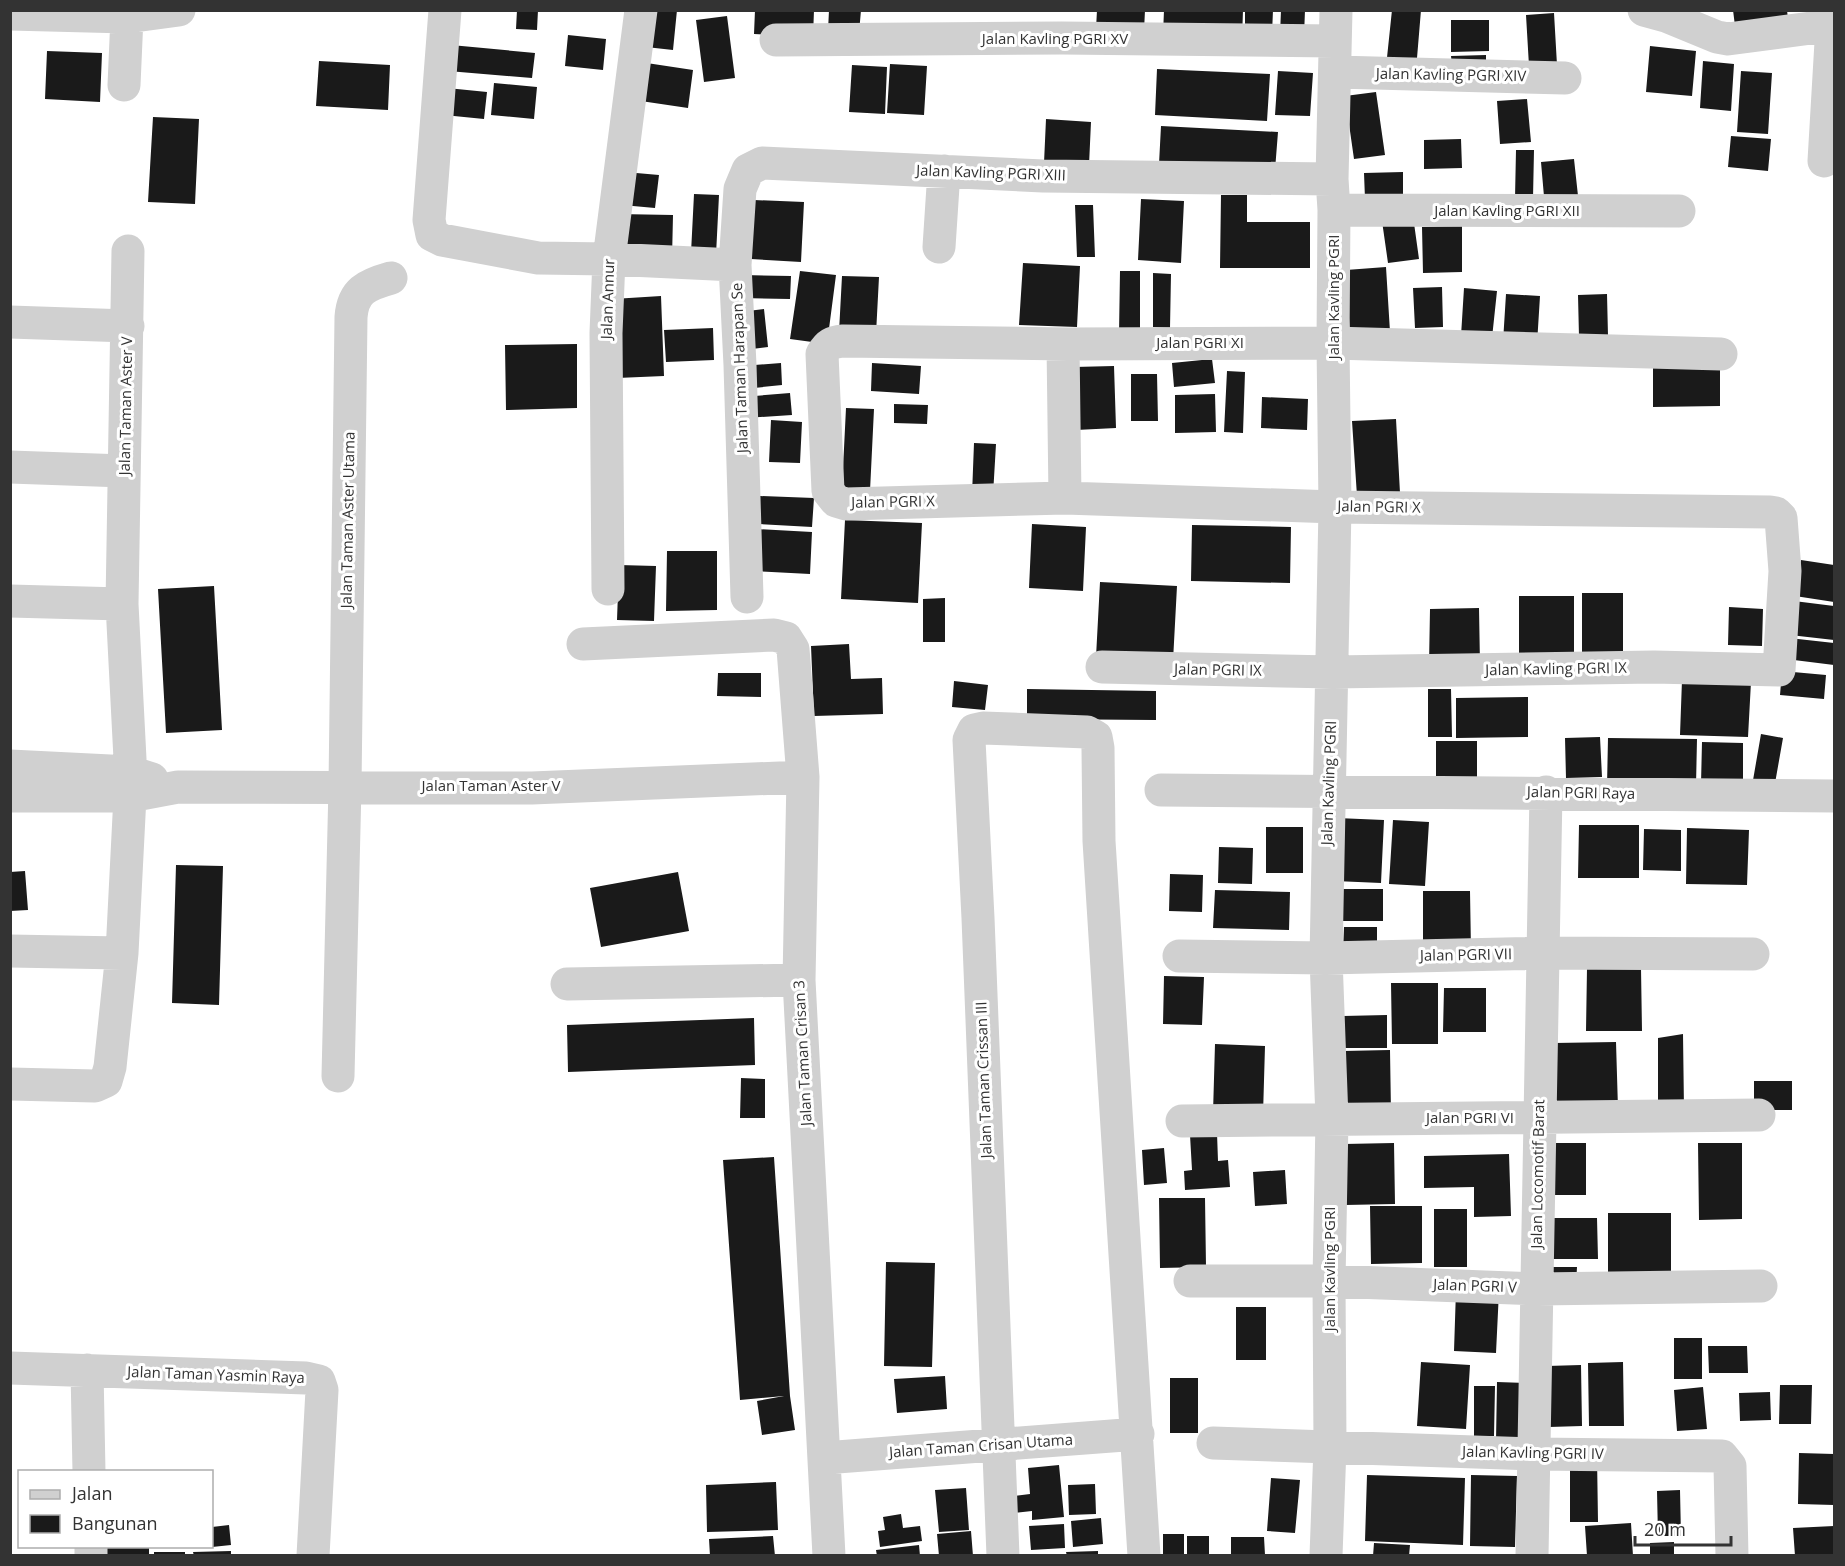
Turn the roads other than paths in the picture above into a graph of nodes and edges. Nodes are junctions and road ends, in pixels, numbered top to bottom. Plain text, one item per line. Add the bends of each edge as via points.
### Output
1 (179, 10) edge
2 (445, 10) edge
3 (641, 10) edge
4 (1655, 13) edge
5 (10, 14) edge
6 (127, 17) junction
7 (1833, 25) edge
8 (776, 40) dead end
9 (1336, 41) edge
10 (1565, 78) dead end
11 (124, 85) dead end
12 (1824, 161) dead end
13 (944, 171) junction
14 (1333, 195) junction
15 (1679, 211) dead end
16 (939, 247) dead end
17 (128, 251) dead end
18 (609, 258) junction
19 (735, 265) junction
20 (391, 278) dead end
21 (10, 321) edge
22 (128, 326) junction
23 (1333, 343) junction
24 (1063, 344) junction
25 (1721, 354) dead end
26 (10, 467) edge
27 (124, 471) junction
28 (828, 491) joint
29 (1065, 498) junction
30 (1335, 507) junction
31 (608, 589) dead end
32 (747, 597) dead end
33 (10, 601) edge
34 (122, 604) junction
35 (583, 644) dead end
36 (1102, 667) dead end
37 (1779, 670) joint
38 (1333, 672) junction
39 (10, 766) edge
40 (803, 777) junction
41 (130, 784) junction
42 (345, 786) junction
43 (1161, 790) dead end
44 (1546, 792) junction
45 (1328, 793) junction
46 (10, 796) edge
47 (1824, 796) edge
48 (10, 951) edge
49 (122, 953) junction
50 (1544, 953) junction
51 (1753, 954) dead end
52 (1179, 957) dead end
53 (1326, 958) junction
54 (799, 980) junction
55 (567, 984) dead end
56 (338, 1076) dead end
57 (10, 1084) edge
58 (1759, 1115) dead end
59 (1539, 1118) junction
60 (1332, 1119) junction
61 (1182, 1121) dead end
62 (1190, 1281) dead end
63 (1329, 1281) junction
64 (1761, 1286) dead end
65 (1537, 1288) junction
66 (10, 1368) edge
67 (87, 1370) junction
68 (1138, 1434) junction
69 (1213, 1443) dead end
70 (998, 1444) junction
71 (1330, 1447) junction
72 (1534, 1454) junction
73 (824, 1458) junction
74 (89, 1470) edge
75 (313, 1556) edge
76 (829, 1556) edge
77 (1003, 1556) edge
78 (1144, 1556) edge
79 (1326, 1556) edge
80 (1532, 1556) edge
81 (1732, 1556) edge

1 - 6 street
2 - 18 street, Jalan Taman Harapan Se via 429,220 432,235 538,258
3 - 18 street, Jalan Annur
4 - 7 street via 1728,39
5 - 6 street
6 - 11 street
7 - 12 street
8 - 9 street, Jalan Kavling PGRI XV
9 - 10 street, Jalan Kavling PGRI XIV
9 - 14 street, Jalan Kavling PGRI
13 - 14 street, Jalan Kavling PGRI XIII
13 - 16 street
13 - 19 street, Jalan Kavling PGRI XIII via 755,165 748,170 740,189
14 - 15 street, Jalan Kavling PGRI XII
14 - 23 street, Jalan Kavling PGRI
17 - 22 street
18 - 19 street, Jalan Taman Harapan Se
18 - 31 street, Jalan Annur
19 - 32 street, Jalan Taman Harapan Se
20 - 42 street, Jalan Taman Aster Utama via 367,287 352,303
21 - 22 street, Jalan Taman Aster V
22 - 27 street, Jalan Taman Aster V
23 - 24 street, Jalan PGRI XI
23 - 25 street, Jalan PGRI XI
23 - 30 street, Jalan Kavling PGRI
24 - 28 street, Jalan PGRI XI via 843,341 828,345 822,354
24 - 29 street
26 - 27 street
27 - 34 street, Jalan Taman Aster V
28 - 29 street, Jalan PGRI X via 836,501 846,504
29 - 30 street, Jalan PGRI X
30 - 37 street, Jalan PGRI X via 1776,513 1782,518 1785,571
30 - 38 street, Jalan Kavling PGRI
33 - 34 street
34 - 41 street, Jalan Taman Aster V
35 - 40 street, Jalan Taman Crisan 3 via 774,635 786,638 793,649
36 - 38 street, Jalan PGRI IX
37 - 38 street, Jalan Kavling PGRI IX via 1654,667
38 - 45 street, Jalan Kavling PGRI
39 - 41 street, Jalan Taman Aster V
40 - 42 street, Jalan Taman Aster V via 532,788
40 - 54 street, Jalan Taman Crisan 3
41 - 42 street, Jalan Taman Aster V
41 - 46 street, Jalan Taman Aster V
41 - 49 street, Jalan Taman Aster V
42 - 56 street, Jalan Taman Aster Utama
43 - 45 street, Jalan PGRI Raya
44 - 45 street, Jalan PGRI Raya
44 - 47 street, Jalan PGRI Raya
44 - 50 street, Jalan Locomotif Barat
45 - 53 street, Jalan Kavling PGRI
48 - 49 street
49 - 57 street, Jalan Taman Aster V via 106,1081 95,1086
50 - 51 street, Jalan PGRI VII
50 - 53 street, Jalan PGRI VII
50 - 59 street, Jalan Locomotif Barat
52 - 53 street, Jalan PGRI VII
53 - 60 street, Jalan Kavling PGRI
54 - 55 street
54 - 73 street, Jalan Taman Crisan 3
58 - 59 street, Jalan PGRI VI
59 - 60 street, Jalan PGRI VI
59 - 65 street, Jalan Locomotif Barat
60 - 61 street, Jalan PGRI VI
60 - 63 street, Jalan Kavling PGRI
62 - 63 street, Jalan PGRI V
63 - 65 street, Jalan PGRI V
63 - 71 street, Jalan Kavling PGRI
64 - 65 street, Jalan PGRI V
65 - 72 street, Jalan Locomotif Barat
66 - 67 street, Jalan Taman Yasmin Raya
67 - 74 street
67 - 75 street, Jalan Taman Yasmin Raya via 319,1381 322,1390
68 - 70 street, Jalan Taman Crisan Utama
68 - 70 street, Jalan Taman Crissan III via 1125,1269 1096,737 1087,732 983,728 974,730 969,740
68 - 78 street
69 - 71 street, Jalan Kavling PGRI IV
70 - 73 street, Jalan Taman Crisan Utama
70 - 77 street, Jalan Taman Crissan III
71 - 72 street, Jalan Kavling PGRI IV
71 - 79 street, Jalan Kavling PGRI
72 - 80 street, Jalan Locomotif Barat
72 - 81 street, Jalan Kavling PGRI IV via 1722,1456 1730,1466
73 - 76 street, Jalan Taman Crisan 3

